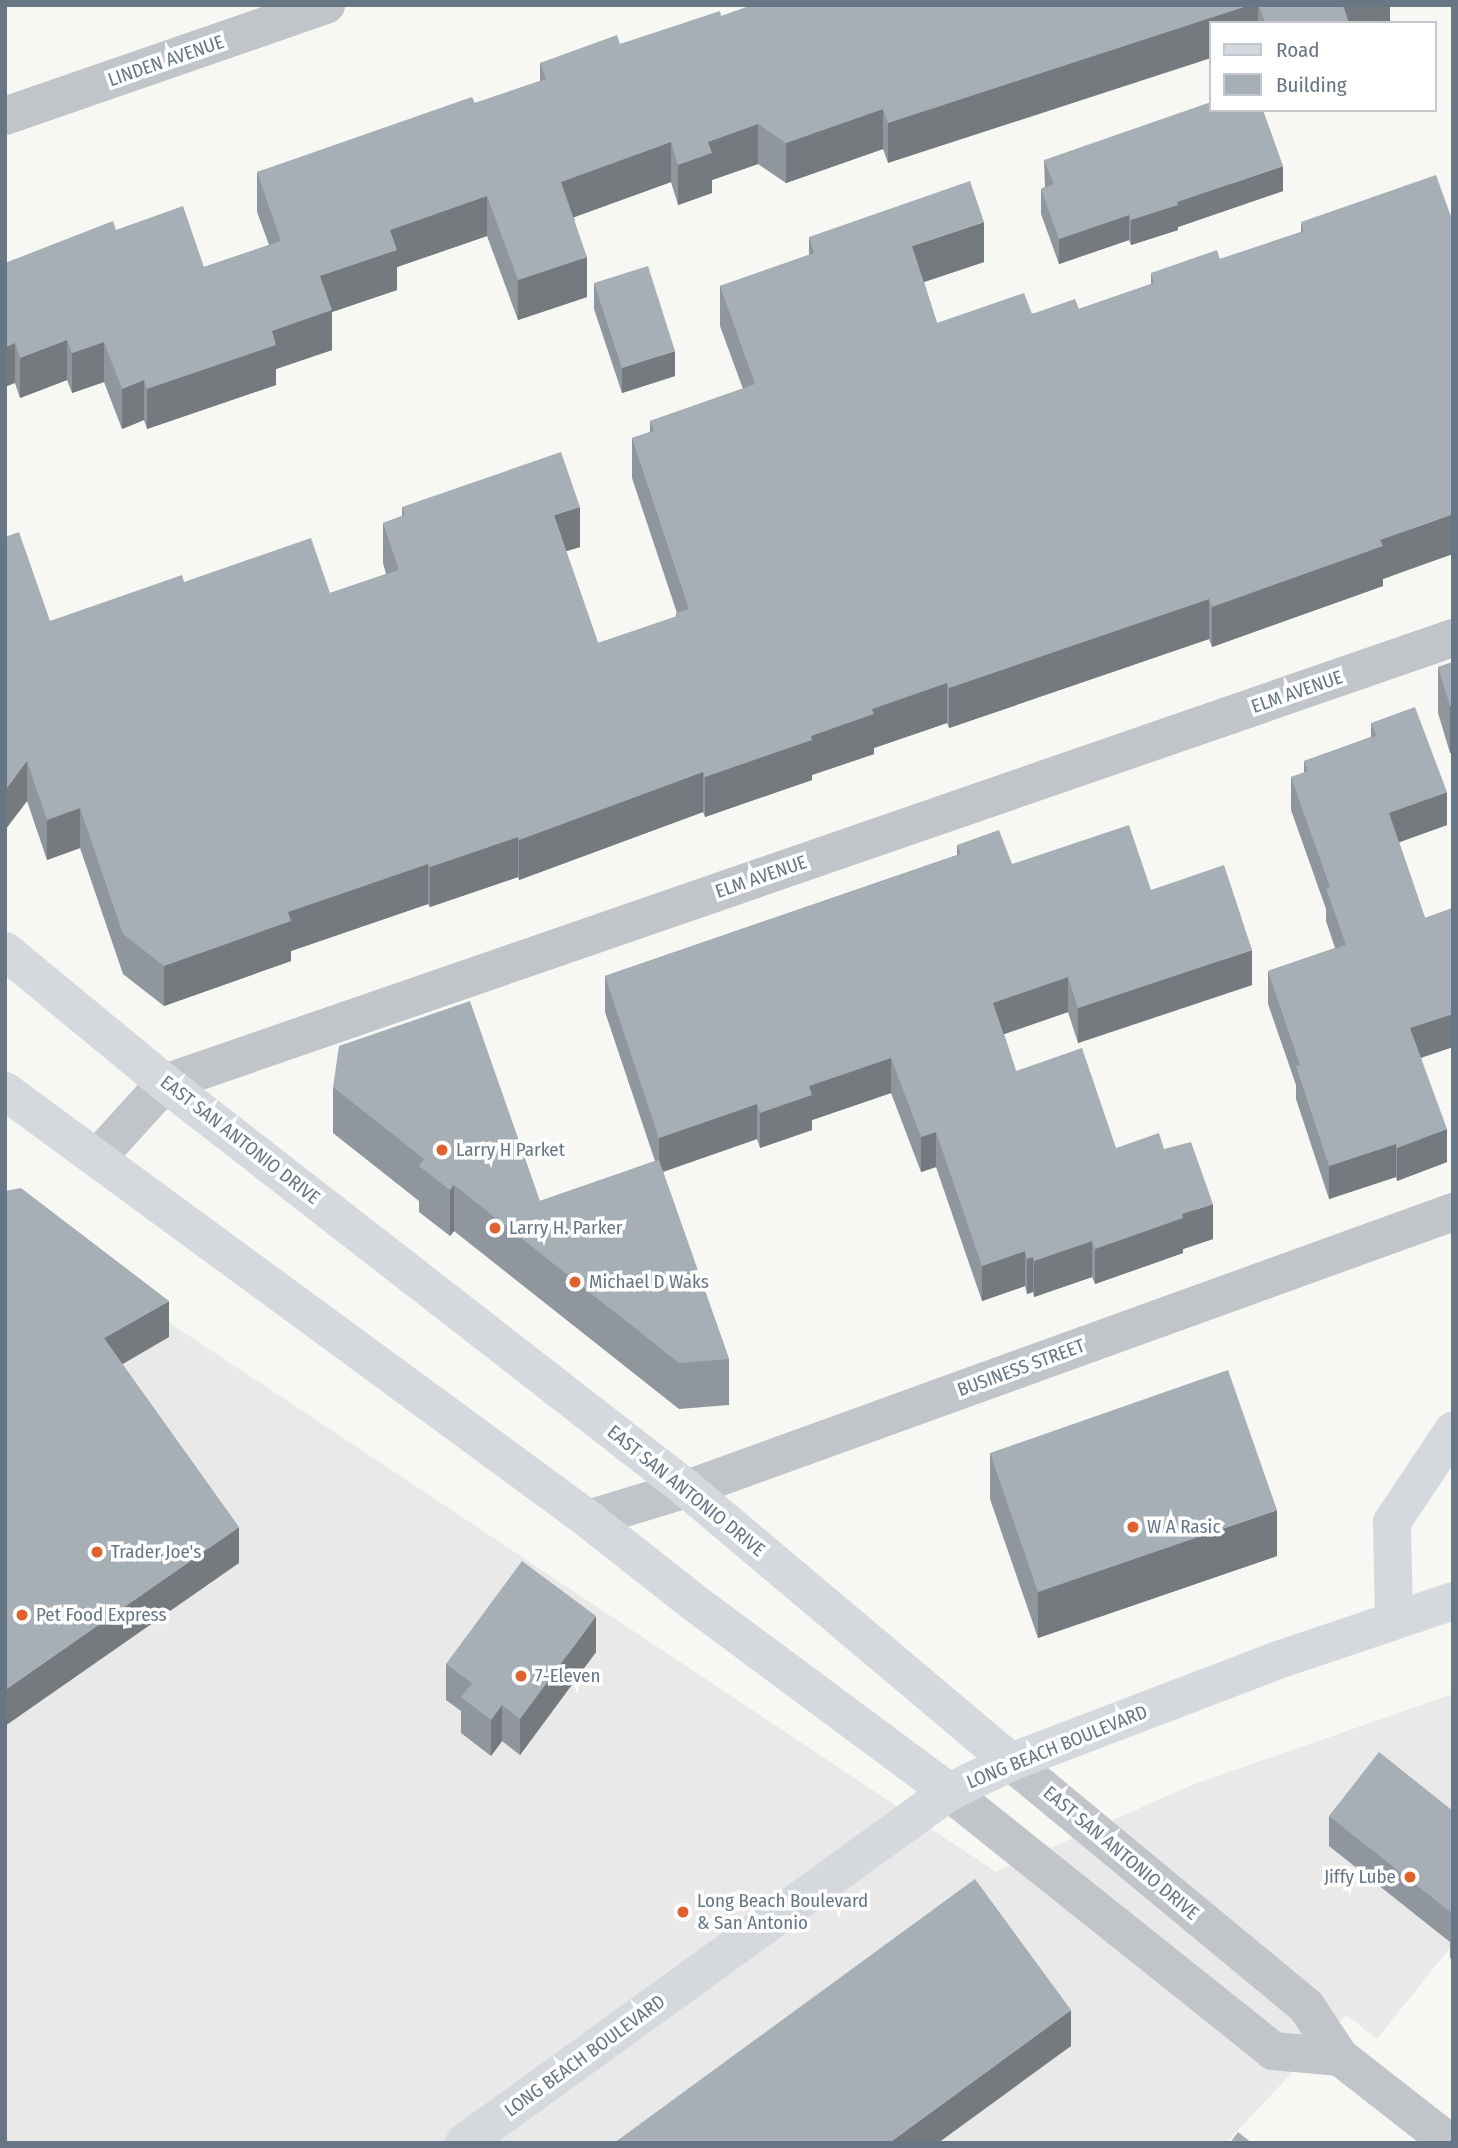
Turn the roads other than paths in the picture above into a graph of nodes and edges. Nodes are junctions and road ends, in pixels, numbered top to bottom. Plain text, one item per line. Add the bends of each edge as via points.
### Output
1 (326, 5) edge
2 (5, 116) edge
3 (1453, 638) edge
4 (5, 951) edge
5 (165, 1083) junction
6 (5, 1091) edge
7 (97, 1158) junction
8 (1453, 1212) edge
9 (1453, 1431) edge
10 (687, 1489) junction
11 (588, 1519) junction
12 (1453, 1601) edge
13 (1394, 1620) junction
14 (1011, 1762) junction
15 (949, 1792) junction
16 (1340, 2057) junction
17 (464, 2143) edge
18 (1450, 2143) edge

1 - 2 street, LINDEN AVENUE
3 - 5 street, ELM AVENUE
4 - 5 main road, EAST SAN ANTONIO DRIVE
5 - 7 street, ELM AVENUE
5 - 10 main road, EAST SAN ANTONIO DRIVE
6 - 7 main road
7 - 11 main road
8 - 10 street, BUSINESS STREET
9 - 13 main road via 1391,1522
10 - 11 street, BUSINESS STREET
10 - 14 main road, EAST SAN ANTONIO DRIVE
11 - 15 main road
12 - 13 main road, LONG BEACH BOULEVARD
13 - 14 main road, LONG BEACH BOULEVARD
14 - 15 main road, LONG BEACH BOULEVARD
14 - 16 street, EAST SAN ANTONIO DRIVE via 1306,2006
15 - 16 street via 1273,2051
15 - 17 main road, LONG BEACH BOULEVARD
16 - 18 street, EAST SAN ANTONIO DRIVE

